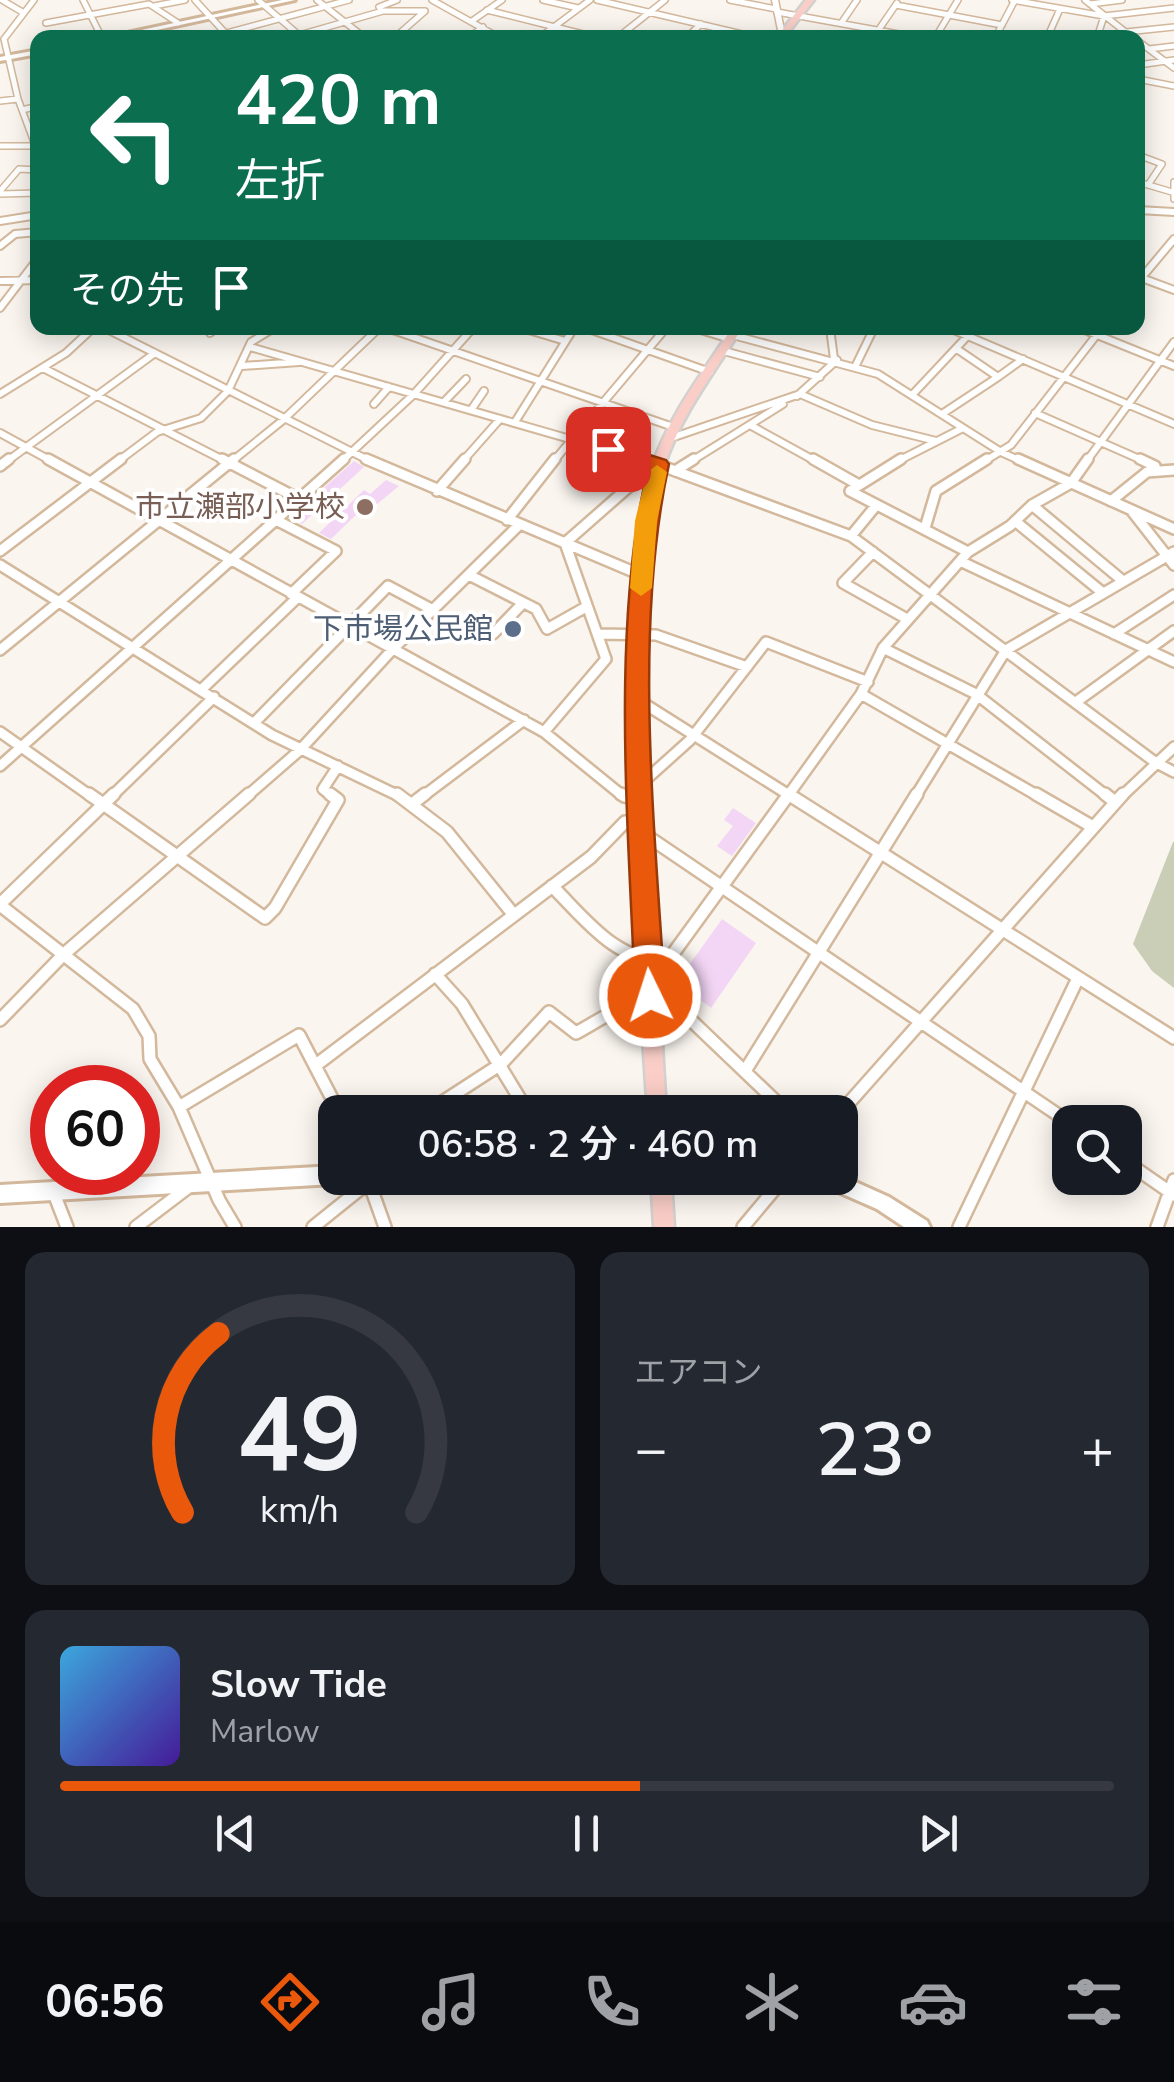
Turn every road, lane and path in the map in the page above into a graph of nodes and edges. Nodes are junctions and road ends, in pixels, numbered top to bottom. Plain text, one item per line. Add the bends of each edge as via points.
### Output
1 (2, 0) edge
2 (44, 0) edge
3 (83, 0) edge
4 (185, 0) edge
5 (195, 0) edge
6 (292, 0) edge
7 (317, 0) edge
8 (349, 0) edge
9 (372, 0) edge
10 (397, 0) edge
11 (502, 0) edge
12 (543, 0) edge
13 (594, 0) edge
14 (628, 0) edge
15 (666, 0) edge
16 (730, 0) edge
17 (810, 0) edge
18 (858, 0) edge
19 (958, 0) edge
20 (1015, 0) edge
21 (1122, 0) edge
22 (1162, 0) edge
23 (33, 1) edge
24 (436, 1) edge
25 (1087, 2) edge
26 (150, 3) edge
27 (260, 3) edge
28 (897, 3) edge
29 (620, 5) junction
30 (326, 6) junction
31 (776, 7) edge
32 (578, 8) junction
33 (381, 9) junction
34 (1060, 9) junction
35 (487, 10) junction
36 (426, 11) junction
37 (649, 12) junction
38 (24, 14) junction
39 (91, 15) junction
40 (798, 15) junction
41 (949, 15) junction
42 (1105, 16) junction
43 (207, 17) junction
44 (279, 18) junction
45 (472, 21) junction
46 (46, 22) dead end
47 (345, 22) junction
48 (842, 22) junction
49 (178, 23) junction
50 (701, 24) junction
51 (1002, 25) junction
52 (554, 26) junction
53 (482, 27) junction
54 (1174, 27) edge
55 (879, 29) junction
56 (99, 30) edge
57 (143, 30) edge
58 (221, 30) edge
59 (242, 30) edge
60 (294, 30) edge
61 (320, 30) edge
62 (355, 30) edge
63 (403, 30) edge
64 (478, 30) edge
65 (487, 30) edge
66 (549, 30) edge
67 (569, 30) edge
68 (627, 30) edge
69 (695, 30) edge
70 (726, 30) edge
71 (786, 30) edge
72 (884, 30) edge
73 (940, 30) edge
74 (1000, 30) edge
75 (1051, 30) edge
76 (1101, 30) edge
77 (1123, 30) edge
78 (1145, 30) edge
79 (1145, 46) edge
80 (1174, 46) edge
81 (1149, 49) junction
82 (30, 53) edge
83 (4, 58) edge
84 (1174, 60) edge
85 (1165, 61) junction
86 (1145, 64) edge
87 (1174, 70) edge
88 (1145, 79) edge
89 (1158, 82) junction
90 (1174, 86) edge
91 (18, 98) junction
92 (0, 101) edge
93 (30, 108) edge
94 (22, 110) junction
95 (30, 129) edge
96 (30, 144) edge
97 (0, 146) edge
98 (1145, 159) edge
99 (30, 170) edge
100 (1174, 179) edge
101 (1145, 185) edge
102 (1148, 186) junction
103 (0, 192) edge
104 (30, 192) edge
105 (1173, 196) edge
106 (1145, 210) edge
107 (1174, 212) edge
108 (30, 217) edge
109 (0, 221) edge
110 (30, 233) edge
111 (1174, 240) edge
112 (0, 246) edge
113 (30, 270) edge
114 (1145, 272) edge
115 (22, 280) junction
116 (30, 280) edge
117 (1145, 281) edge
118 (0, 282) edge
119 (1174, 290) edge
120 (0, 308) edge
121 (84, 335) edge
122 (119, 335) edge
123 (262, 335) edge
124 (372, 335) edge
125 (408, 335) edge
126 (466, 335) edge
127 (545, 335) edge
128 (569, 335) edge
129 (605, 335) edge
130 (659, 335) edge
131 (831, 335) edge
132 (871, 335) edge
133 (1096, 335) edge
134 (1107, 335) edge
135 (967, 336) joint
136 (731, 338) edge
137 (565, 341) junction
138 (1174, 342) edge
139 (250, 347) junction
140 (957, 348) junction
141 (644, 349) junction
142 (452, 350) junction
143 (155, 353) junction
144 (1023, 359) junction
145 (835, 360) junction
146 (1160, 360) junction
147 (301, 362) junction
148 (242, 366) junction
149 (856, 366) junction
150 (1174, 366) edge
151 (43, 368) junction
152 (333, 371) junction
153 (710, 372) junction
154 (1062, 376) junction
155 (820, 377) junction
156 (998, 378) junction
157 (466, 380) dead end
158 (541, 380) junction
159 (389, 387) junction
160 (228, 391) junction
161 (484, 391) dead end
162 (0, 394) edge
163 (414, 394) junction
164 (800, 394) junction
165 (913, 394) junction
166 (100, 396) junction
167 (444, 402) junction
168 (600, 402) junction
169 (374, 404) dead end
170 (1130, 404) junction
171 (471, 410) junction
172 (1034, 412) junction
173 (942, 414) junction
174 (500, 419) junction
175 (283, 420) junction
176 (515, 422) junction
177 (1174, 424) edge
178 (750, 425) junction
179 (163, 428) junction
180 (962, 428) junction
181 (0, 433) edge
182 (674, 433) junction
183 (572, 439) junction
184 (936, 442) junction
185 (1102, 442) junction
186 (26, 448) junction
187 (1001, 452) junction
188 (350, 454) junction
189 (228, 463) junction
190 (657, 464) junction
191 (0, 466) edge
192 (1156, 466) junction
193 (1174, 470) edge
194 (675, 471) junction
195 (90, 483) junction
196 (1071, 483) junction
197 (859, 485) junction
198 (437, 491) junction
199 (299, 499) junction
200 (1111, 501) junction
201 (1032, 506) junction
202 (874, 508) junction
203 (1130, 510) junction
204 (158, 520) junction
205 (276, 520) junction
206 (507, 520) junction
207 (1015, 522) junction
208 (519, 525) junction
209 (925, 528) junction
210 (1174, 529) edge
211 (851, 536) junction
212 (564, 544) junction
213 (0, 551) edge
214 (873, 552) junction
215 (968, 552) junction
216 (1171, 558) edge
217 (231, 560) junction
218 (960, 562) junction
219 (0, 565) edge
220 (468, 575) junction
221 (641, 575) junction
222 (1123, 581) junction
223 (1103, 593) junction
224 (930, 594) junction
225 (1174, 595) edge
226 (294, 596) junction
227 (58, 602) junction
228 (523, 603) junction
229 (586, 608) junction
230 (432, 610) junction
231 (1072, 612) junction
232 (907, 619) junction
233 (349, 626) junction
234 (1174, 631) edge
235 (640, 632) junction
236 (493, 634) dead end
237 (598, 634) junction
238 (1114, 634) junction
239 (134, 647) junction
240 (883, 648) junction
241 (1147, 649) junction
242 (0, 650) edge
243 (392, 650) junction
244 (1006, 650) junction
245 (1174, 662) edge
246 (747, 667) junction
247 (868, 682) junction
248 (202, 689) junction
249 (861, 694) junction
250 (976, 694) junction
251 (214, 697) junction
252 (640, 700) junction
253 (1076, 702) junction
254 (524, 720) junction
255 (254, 723) junction
256 (0, 732) edge
257 (544, 732) junction
258 (692, 733) junction
259 (947, 744) junction
260 (22, 747) junction
261 (1174, 747) edge
262 (300, 750) junction
263 (1155, 762) junction
264 (0, 766) edge
265 (338, 766) junction
266 (1174, 772) edge
267 (641, 784) junction
268 (788, 796) junction
269 (641, 802) junction
270 (1115, 802) junction
271 (103, 804) junction
272 (412, 804) junction
273 (642, 827) junction
274 (1092, 827) junction
275 (878, 853) junction
276 (177, 856) junction
277 (552, 886) junction
278 (723, 886) junction
279 (0, 904) edge
280 (513, 914) junction
281 (1003, 931) junction
282 (818, 951) junction
283 (64, 954) junction
284 (648, 964) junction
285 (436, 974) junction
286 (1078, 978) junction
287 (650, 996) junction
288 (0, 1020) edge
289 (922, 1023) junction
290 (1174, 1038) edge
291 (501, 1064) junction
292 (316, 1065) junction
293 (745, 1070) junction
294 (1025, 1091) junction
295 (331, 1095) edge
296 (453, 1095) edge
297 (518, 1095) edge
298 (655, 1095) edge
299 (770, 1095) edge
300 (857, 1095) edge
301 (179, 1107) junction
302 (1052, 1110) edge
303 (1142, 1171) edge
304 (318, 1176) edge
305 (202, 1182) junction
306 (160, 1185) edge
307 (1173, 1189) edge
308 (30, 1192) edge
309 (858, 1192) edge
310 (0, 1194) edge
311 (55, 1195) edge
312 (350, 1195) edge
313 (374, 1195) edge
314 (662, 1195) edge
315 (770, 1195) edge
316 (67, 1227) edge
317 (136, 1227) edge
318 (235, 1227) edge
319 (313, 1227) edge
320 (386, 1227) edge
321 (664, 1227) edge
322 (743, 1227) edge
323 (921, 1227) edge
324 (959, 1227) edge
325 (1157, 1227) edge

1 - 38 street
2 - 23 street
3 - 39 street
4 - 26 street
5 - 43 street
6 - 27 main road
7 - 30 street
8 - 30 street
9 - 33 street
10 - 33 street
11 - 35 street
12 - 32 street
13 - 29 street
13 - 32 street
14 - 29 street
15 - 37 street
16 - 31 street
17 - 40 main road
18 - 48 street
19 - 41 street
20 - 34 street
20 - 51 street
21 - 25 street
22 - 42 street via 1174,8
23 - 38 street
24 - 36 street
24 - 45 street
25 - 42 street
26 - 39 street
26 - 49 street
27 - 43 main road
27 - 44 street
28 - 41 street
28 - 55 street
29 - 37 street
30 - 44 street
30 - 47 street
31 - 40 street
32 - 52 street
33 - 36 street
33 - 47 street
34 - 42 street
34 - 75 street
35 - 45 street
35 - 52 street
36 - 63 street
37 - 50 street
37 - 68 street
38 - 83 street via 4,39
39 - 46 street
39 - 56 street
40 - 48 street
40 - 71 main road
41 - 51 street
41 - 73 street
42 - 76 street
42 - 77 street
43 - 49 main road
43 - 58 street
44 - 59 street
44 - 60 street
45 - 53 street
47 - 61 street
47 - 62 street
48 - 55 street
49 - 57 main road
50 - 69 street
50 - 70 street
51 - 74 street
52 - 66 street
52 - 67 street
53 - 64 street
53 - 65 street
54 - 78 street
55 - 72 street
79 - 81 street
80 - 81 street
81 - 85 street
82 - 83 main road
83 - 91 street
84 - 85 street
85 - 86 street
85 - 87 street
87 - 89 street
88 - 89 street
89 - 90 street
91 - 92 street
91 - 94 street
93 - 94 street
94 - 95 street
96 - 97 street
98 - 102 street via 1162,164
99 - 103 street via 19,169
100 - 105 street
101 - 102 street
102 - 105 street
103 - 104 street
106 - 107 street
108 - 109 street
110 - 112 street
111 - 114 street
113 - 115 street
115 - 116 street
115 - 118 street
115 - 120 street
117 - 119 street
121 - 151 street
122 - 143 street
123 - 139 street
124 - 152 street
125 - 142 street
126 - 142 street
127 - 137 street
128 - 137 street
129 - 141 street
130 - 141 street
131 - 145 street
132 - 149 street
133 - 154 street
134 - 146 street
135 - 140 street
135 - 144 street
136 - 145 street
136 - 153 main road
136 - 155 street
137 - 158 street
138 - 146 street
139 - 147 street
139 - 148 street
140 - 156 street
140 - 165 street
141 - 153 street
141 - 168 street
142 - 158 street
142 - 163 street
143 - 160 street
143 - 166 street
144 - 154 street
144 - 156 street
145 - 149 street
145 - 155 street
146 - 150 street
146 - 170 street
147 - 148 street
147 - 152 street
148 - 160 street
149 - 165 street
151 - 162 street
151 - 166 street
152 - 159 street
152 - 175 street
153 - 182 main road
154 - 170 street
154 - 172 street
155 - 164 street
156 - 173 street
157 - 167 street
158 - 168 street
158 - 176 street
159 - 163 street
159 - 169 street
160 - 175 street
160 - 179 street via 201,418
161 - 171 street
163 - 167 street
163 - 188 street
164 - 178 street
164 - 182 street
164 - 184 street via 872,425
165 - 173 street
166 - 179 street
166 - 186 street
167 - 171 street
168 - 182 street
168 - 183 street
170 - 177 street
170 - 185 street
171 - 174 street
172 - 185 street
172 - 187 street
173 - 180 street
174 - 176 street
174 - 198 street
175 - 188 street
175 - 189 street
176 - 183 street
178 - 194 street
178 - 197 street
179 - 189 street
179 - 195 street
180 - 184 street
180 - 187 street
181 - 186 street
182 - 190 main road
183 - 190 street
183 - 206 street
184 - 197 street
185 - 192 street
185 - 196 street
186 - 191 street
186 - 195 street
187 - 196 street
187 - 209 street via 936,491
188 - 198 street
188 - 199 street
189 - 199 street
189 - 204 street
190 - 194 street
190 - 212 street
190 - 221 main road
192 - 193 street
192 - 200 street
194 - 211 street
195 - 204 street
195 - 213 street
196 - 200 street
196 - 201 street
197 - 202 street via 850,491
198 - 206 street
199 - 205 street
200 - 203 street
201 - 207 street
201 - 222 street
202 - 209 street
202 - 211 street
203 - 210 street
203 - 216 street
204 - 217 street
204 - 227 street
205 - 217 street
205 - 226 street via 336,552
206 - 208 street
207 - 215 street
207 - 223 street
208 - 212 street
208 - 220 street
209 - 215 street
211 - 214 street
212 - 221 street
212 - 229 street
214 - 224 street
214 - 232 street via 843,583
215 - 218 street
216 - 222 street
217 - 226 street
217 - 239 street
218 - 224 street
218 - 231 street
219 - 227 street
220 - 228 street
220 - 230 street
221 - 235 main road
222 - 223 street
223 - 231 street
224 - 232 street
224 - 244 street
225 - 238 street
226 - 233 street
226 - 248 street
227 - 239 street
227 - 242 street
228 - 229 street via 536,608 547,629
228 - 236 street
229 - 237 street
230 - 233 street via 388,586
230 - 243 street
231 - 238 street
231 - 244 street
232 - 240 street
233 - 243 street
233 - 255 street
234 - 241 street
235 - 237 street
235 - 246 street via 675,638
235 - 252 main road
237 - 257 street via 606,659
238 - 241 street
239 - 248 street
239 - 260 street
240 - 247 street
240 - 250 street
241 - 245 street
241 - 253 street
243 - 254 street
243 - 262 street
244 - 250 street
244 - 253 street
246 - 247 street via 766,642
246 - 258 street
247 - 249 street
248 - 251 street
249 - 259 street
249 - 268 street
250 - 259 street
250 - 270 street
251 - 255 street
251 - 271 street
252 - 258 street
252 - 267 main road
253 - 263 street
254 - 257 street
254 - 272 street
255 - 262 street
256 - 260 street
257 - 269 street via 628,800
258 - 267 street
258 - 268 street
259 - 274 street
259 - 275 street
260 - 264 street
260 - 271 street
261 - 263 street
262 - 265 street
262 - 276 street
263 - 266 street
263 - 270 street
265 - 272 street
265 - 276 street via 322,790 338,800 265,918
267 - 269 main road
268 - 275 street
268 - 278 street
269 - 273 main road
270 - 274 street
271 - 276 street
271 - 279 street
272 - 280 street via 460,845
273 - 277 street via 625,822
273 - 278 street
273 - 284 main road
274 - 281 street
275 - 281 street
275 - 282 street
276 - 283 street
277 - 280 street
277 - 284 street via 626,957
278 - 282 street
278 - 284 street via 667,962
279 - 283 street
280 - 285 street
281 - 286 street
281 - 289 street
282 - 289 street
282 - 293 street
283 - 288 street
283 - 301 street via 133,1009 149,1036 150,1059
284 - 287 main road
285 - 291 street
285 - 292 street
286 - 290 street
286 - 294 street
287 - 291 street via 632,998 576,1033 549,1012
287 - 293 street via 672,1002
287 - 298 main road
289 - 294 street
289 - 300 street
291 - 296 street
291 - 297 street
292 - 295 street
292 - 301 street via 299,1035
293 - 299 street
294 - 302 street
294 - 324 street
301 - 305 street
303 - 307 street
304 - 305 main road
305 - 306 main road
305 - 317 street
305 - 318 street
307 - 325 street
308 - 310 main road
309 - 323 main road
311 - 316 street
312 - 319 street
313 - 320 street
314 - 321 main road
315 - 322 street

